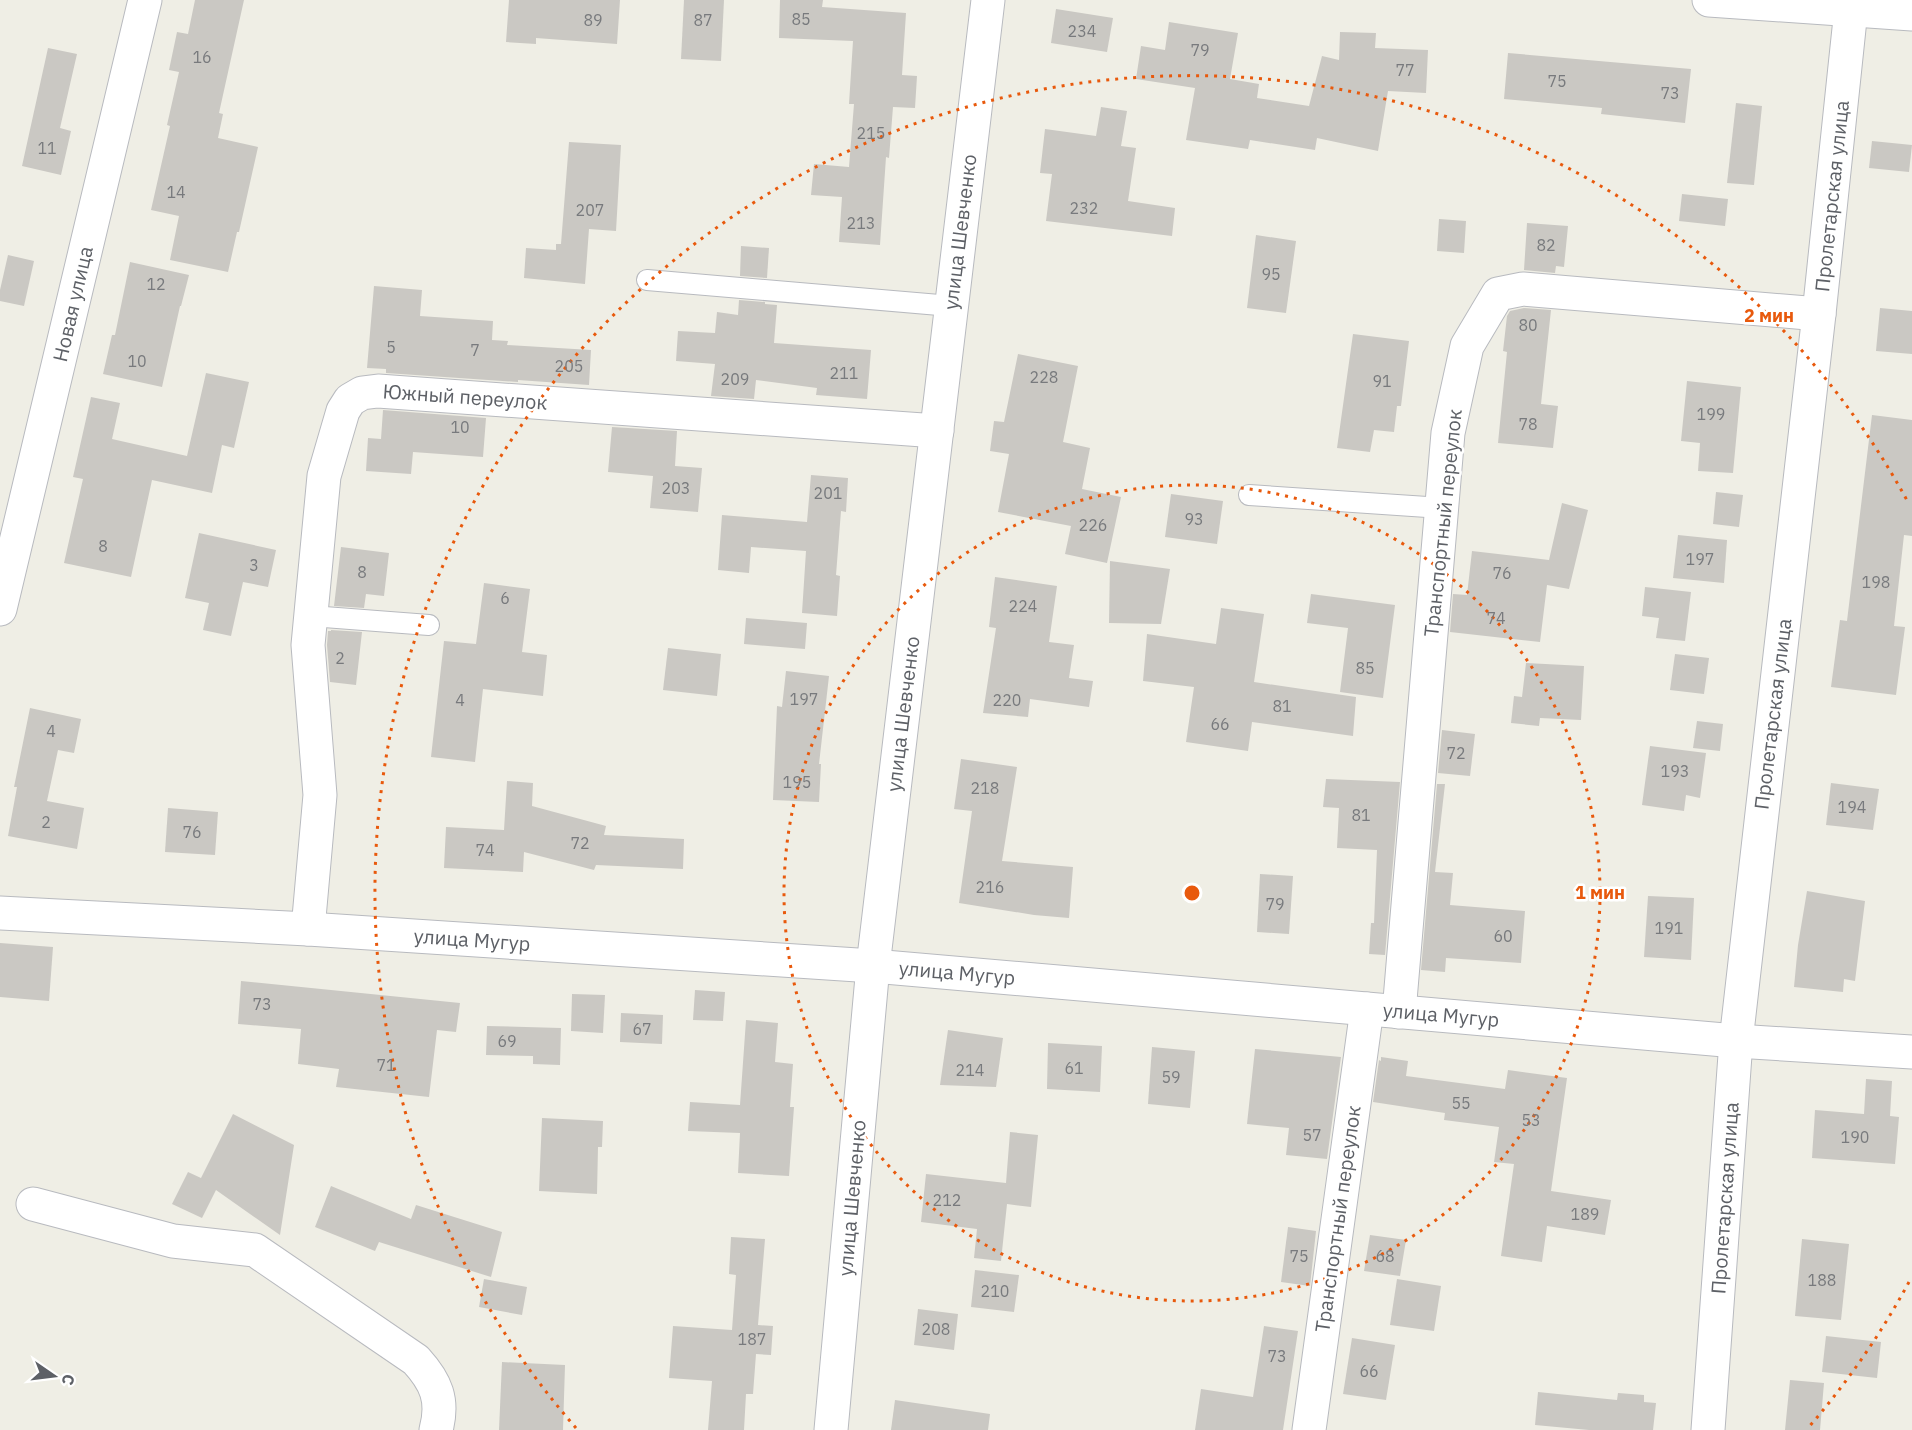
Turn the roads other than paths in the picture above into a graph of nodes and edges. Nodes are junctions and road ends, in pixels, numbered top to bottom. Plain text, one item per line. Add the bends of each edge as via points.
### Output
1 (145, 0) edge
2 (988, 0) edge
3 (1709, 0) edge
4 (1852, 5) edge
5 (1912, 14) edge
6 (647, 280) dead end
7 (951, 306) junction
8 (1819, 314) junction
9 (937, 431) junction
10 (1249, 495) dead end
11 (1442, 508) junction
12 (0, 609) edge
13 (310, 616) junction
14 (429, 626) dead end
15 (0, 913) edge
16 (308, 929) junction
17 (873, 966) junction
18 (1367, 1009) junction
19 (1399, 1012) junction
20 (1736, 1041) junction
21 (1912, 1052) edge
22 (33, 1204) dead end
23 (436, 1430) edge
24 (831, 1430) edge
25 (1309, 1430) edge
26 (1708, 1430) edge

1 - 12 street, Новая улица
2 - 7 street, улица Шевченко
3 - 4 street
4 - 5 street
4 - 8 street, Пролетарская улица
6 - 7 lane
7 - 9 street, улица Шевченко
8 - 11 street, Транспортный переулок via 1523,289 1498,294 1467,346 1448,433
8 - 20 street, Пролетарская улица
9 - 13 street, Южный переулок via 378,391 362,393 343,411 324,476
9 - 17 street, улица Шевченко
10 - 11 lane
11 - 19 street, Транспортный переулок
13 - 14 lane
13 - 16 street, Южный переулок via 308,645 320,795
15 - 16 street, улица Мугур
16 - 17 street, улица Мугур
17 - 18 street, улица Мугур
17 - 24 street, улица Шевченко
18 - 19 street, улица Мугур
18 - 25 street, Транспортный переулок
19 - 20 street, улица Мугур
20 - 21 street, улица Мугур
20 - 26 street, Пролетарская улица
22 - 23 street via 173,1241 255,1250 416,1360 430,1376 438,1396 440,1416

